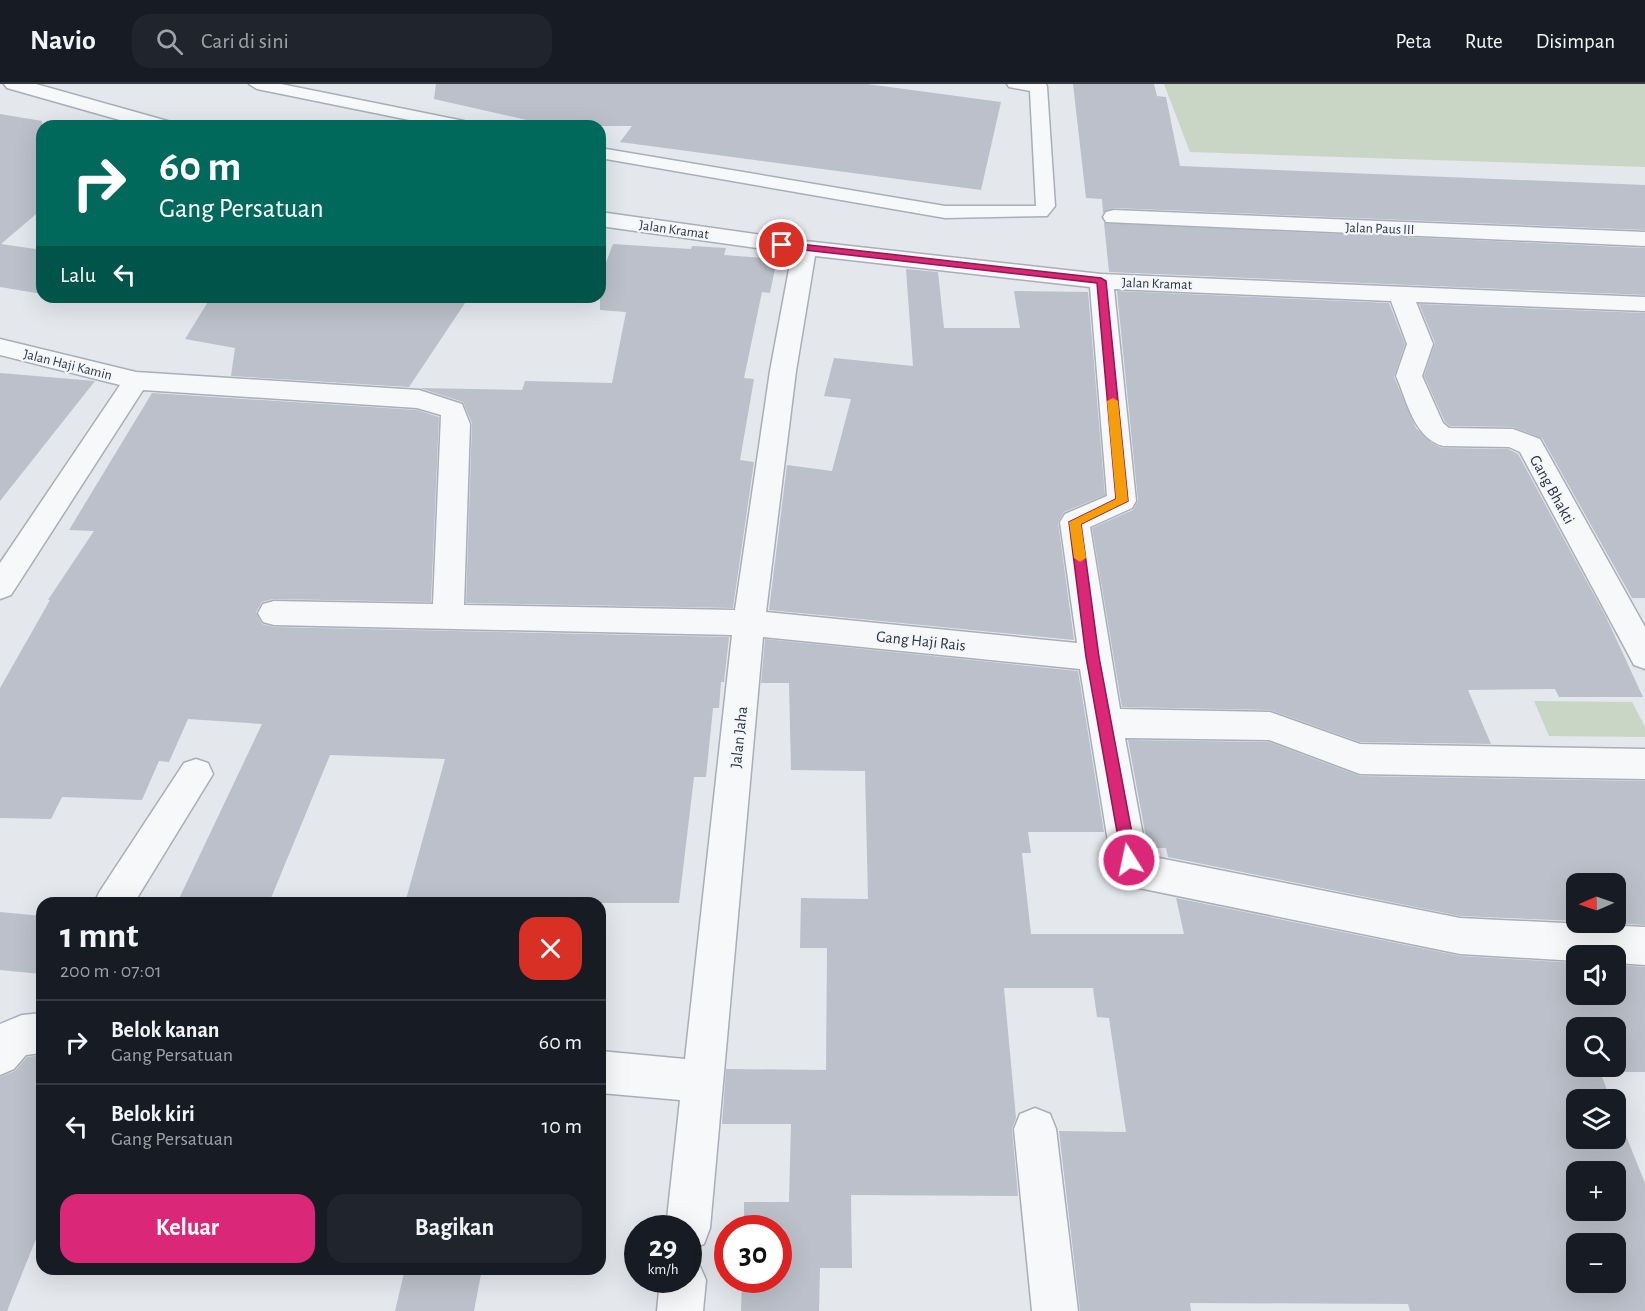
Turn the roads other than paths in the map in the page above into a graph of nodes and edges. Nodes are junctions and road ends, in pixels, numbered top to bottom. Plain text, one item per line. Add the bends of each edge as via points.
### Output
1 (257, 84) edge
2 (1015, 84) edge
3 (1039, 86) edge
4 (17, 90) edge
5 (140, 120) edge
6 (434, 120) edge
7 (606, 154) edge
8 (1114, 217) dead end
9 (606, 220) edge
10 (1645, 239) edge
11 (805, 248) junction
12 (1101, 281) junction
13 (1400, 292) junction
14 (1645, 304) edge
15 (0, 347) edge
16 (136, 381) junction
17 (0, 587) edge
18 (274, 613) dead end
19 (448, 615) junction
20 (749, 623) junction
21 (1645, 656) edge
22 (1092, 657) junction
23 (1104, 723) junction
24 (1645, 764) edge
25 (196, 774) dead end
26 (117, 897) edge
27 (1645, 946) edge
28 (606, 1073) edge
29 (704, 1081) junction
30 (1035, 1129) dead end
31 (689, 1215) edge
32 (682, 1293) edge
33 (680, 1311) edge
34 (1056, 1311) edge

1 - 6 lane
2 - 3 lane
3 - 7 lane via 1046,206 1041,212 945,212
4 - 5 street
8 - 10 street, Jalan Paus III
9 - 11 street, Jalan Kramat
11 - 12 street, Jalan Kramat
11 - 20 street, Jalan Jaha via 783,371
12 - 13 street, Jalan Kramat
12 - 22 street via 1122,501 1075,522
13 - 14 street, Jalan Kramat
13 - 21 street, Gang Bhakti via 1420,344 1409,376 1432,428 1443,437 1513,438 1530,446
15 - 16 street, Jalan Haji Kamin
16 - 17 street
16 - 19 street, Jalan Haji Kamin via 419,399 453,410 456,424
18 - 19 street, Gang Haji Rais
19 - 20 street, Gang Haji Rais
20 - 22 street, Gang Haji Rais
20 - 29 street, Jalan Jaha
22 - 23 street
23 - 24 street via 1270,726 1360,759
23 - 27 street via 1129,860 1138,871 1460,936
25 - 26 street
28 - 29 street
29 - 31 street, Jalan Jaha
30 - 34 street
32 - 33 street

